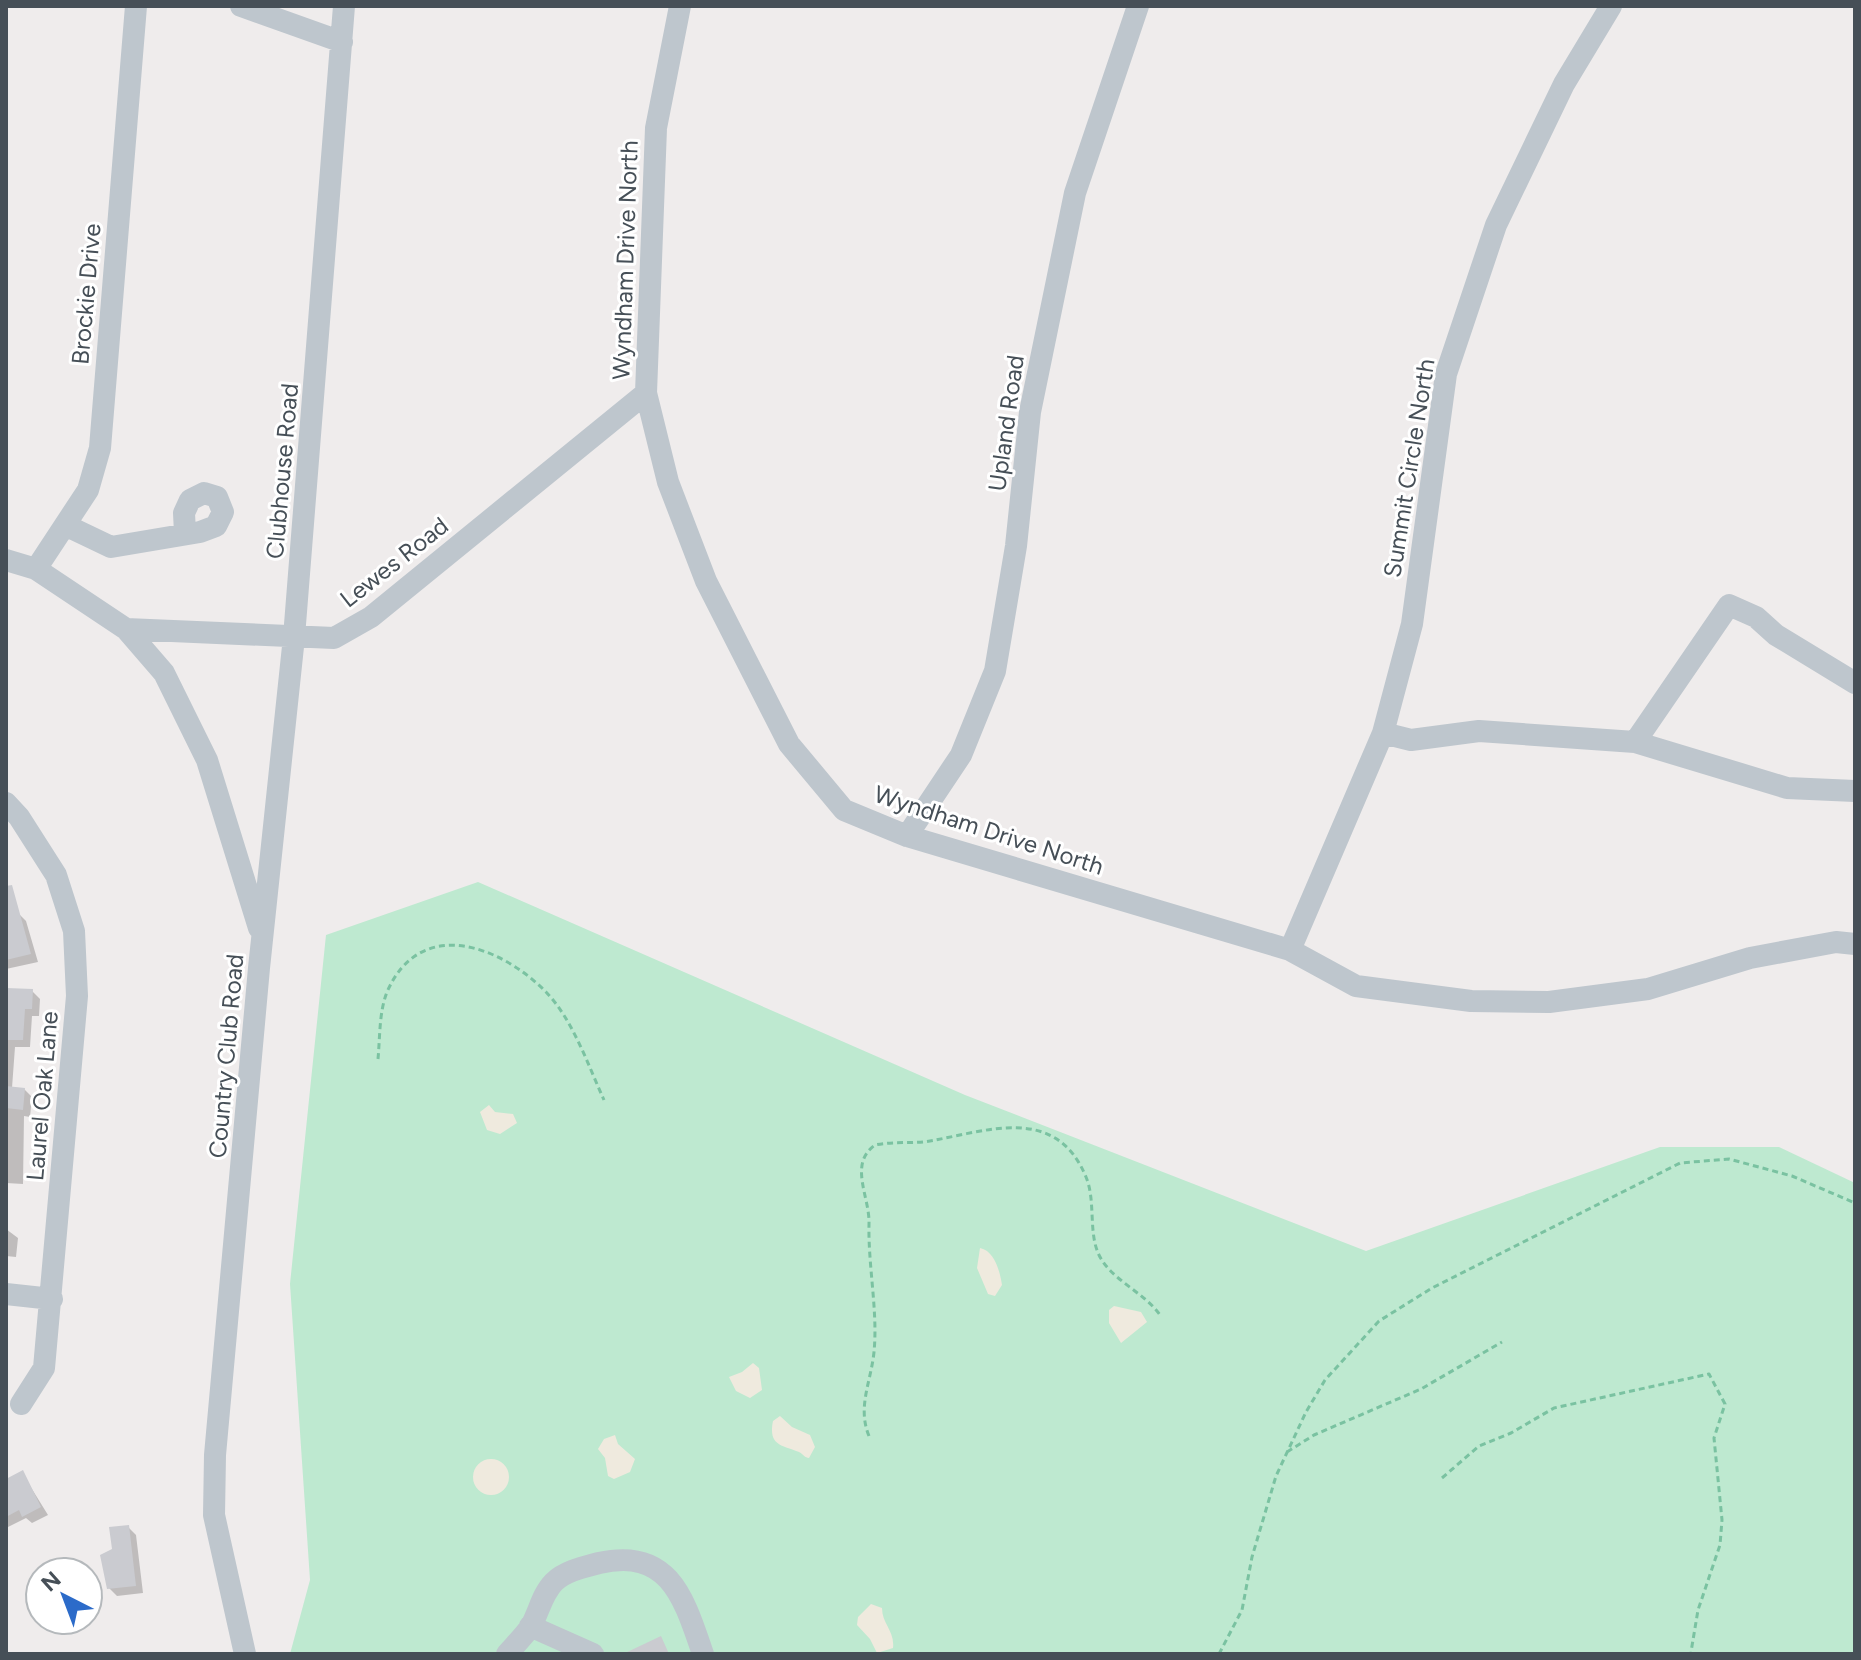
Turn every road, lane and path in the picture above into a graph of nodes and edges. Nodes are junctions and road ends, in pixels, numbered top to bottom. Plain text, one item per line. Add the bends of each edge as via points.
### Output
1 (136, 6) edge
2 (241, 6) edge
3 (344, 6) edge
4 (680, 6) edge
5 (1138, 6) edge
6 (1611, 6) edge
7 (342, 42) junction
8 (646, 393) junction
9 (65, 525) junction
10 (185, 533) dead end
11 (6, 560) edge
12 (36, 569) junction
13 (126, 629) junction
14 (294, 637) junction
15 (1855, 683) edge
16 (1383, 733) junction
17 (1635, 742) junction
18 (1855, 791) edge
19 (6, 803) edge
20 (907, 836) junction
21 (262, 940) junction
22 (1855, 944) edge
23 (1290, 950) junction
24 (378, 1059) dead end
25 (604, 1100) dead end
26 (1855, 1203) edge
27 (6, 1294) edge
28 (52, 1299) junction
29 (1160, 1315) dead end
30 (1502, 1342) dead end
31 (21, 1404) dead end
32 (869, 1436) dead end
33 (1287, 1452) junction
34 (1442, 1478) dead end
35 (530, 1626) junction
36 (1691, 1652) dead end
37 (245, 1654) edge
38 (507, 1654) edge
39 (593, 1654) edge
40 (703, 1654) edge
41 (1219, 1654) edge

1 - 9 street, Brockie Drive via 100,448 88,490
2 - 7 street
3 - 7 street, Clubhouse Road
4 - 8 street, Wyndham Drive North via 656,128
5 - 20 street, Upland Road via 1075,193 1030,412 1016,546 995,671 961,755
6 - 16 street, Summit Circle North via 1564,84 1496,225 1446,374 1412,624
7 - 14 street, Clubhouse Road
8 - 14 street, Lewes Road via 371,617 334,638
8 - 20 street, Wyndham Drive North via 668,482 706,581 789,744 844,810
9 - 10 street via 111,547
9 - 12 street, Brockie Drive
11 - 12 street, Country Club Road
12 - 13 street, Country Club Road
13 - 14 street, Lewes Road
13 - 21 street, Country Club Road via 164,673 207,760
14 - 21 street, Clubhouse Road
15 - 17 street via 1756,617 1729,605
16 - 17 street via 1411,740 1479,731
16 - 23 street, Summit Circle North
17 - 18 street via 1787,788
19 - 28 street, Laurel Oak Lane via 56,875 74,931 77,996
20 - 23 street, Wyndham Drive North
21 - 37 street, Country Club Road via 215,1455 214,1515
22 - 23 street, Wyndham Drive North via 1836,942 1750,958 1648,989 1549,1002 1471,1001 1356,986
24 - 25 path via 386,993 406,960 428,946 447,943 506,961 547,993
26 - 33 path via 1792,1176 1729,1159 1680,1163 1644,1178 1379,1321 1325,1380
27 - 28 street
28 - 31 street, Laurel Oak Lane via 44,1368
29 - 32 path via 1097,1253 1092,1193 1084,1172 1060,1142 1036,1130 1010,1126 875,1145 863,1158 861,1173 870,1222 874,1352 865,1388 864,1426
30 - 33 path via 1421,1389
33 - 41 path via 1256,1543 1242,1610
34 - 36 path via 1479,1446 1554,1408 1709,1374 1725,1404 1714,1438 1722,1520
35 - 38 street
35 - 39 street
35 - 40 street via 555,1581 579,1568 615,1560 646,1563 669,1578 685,1602

